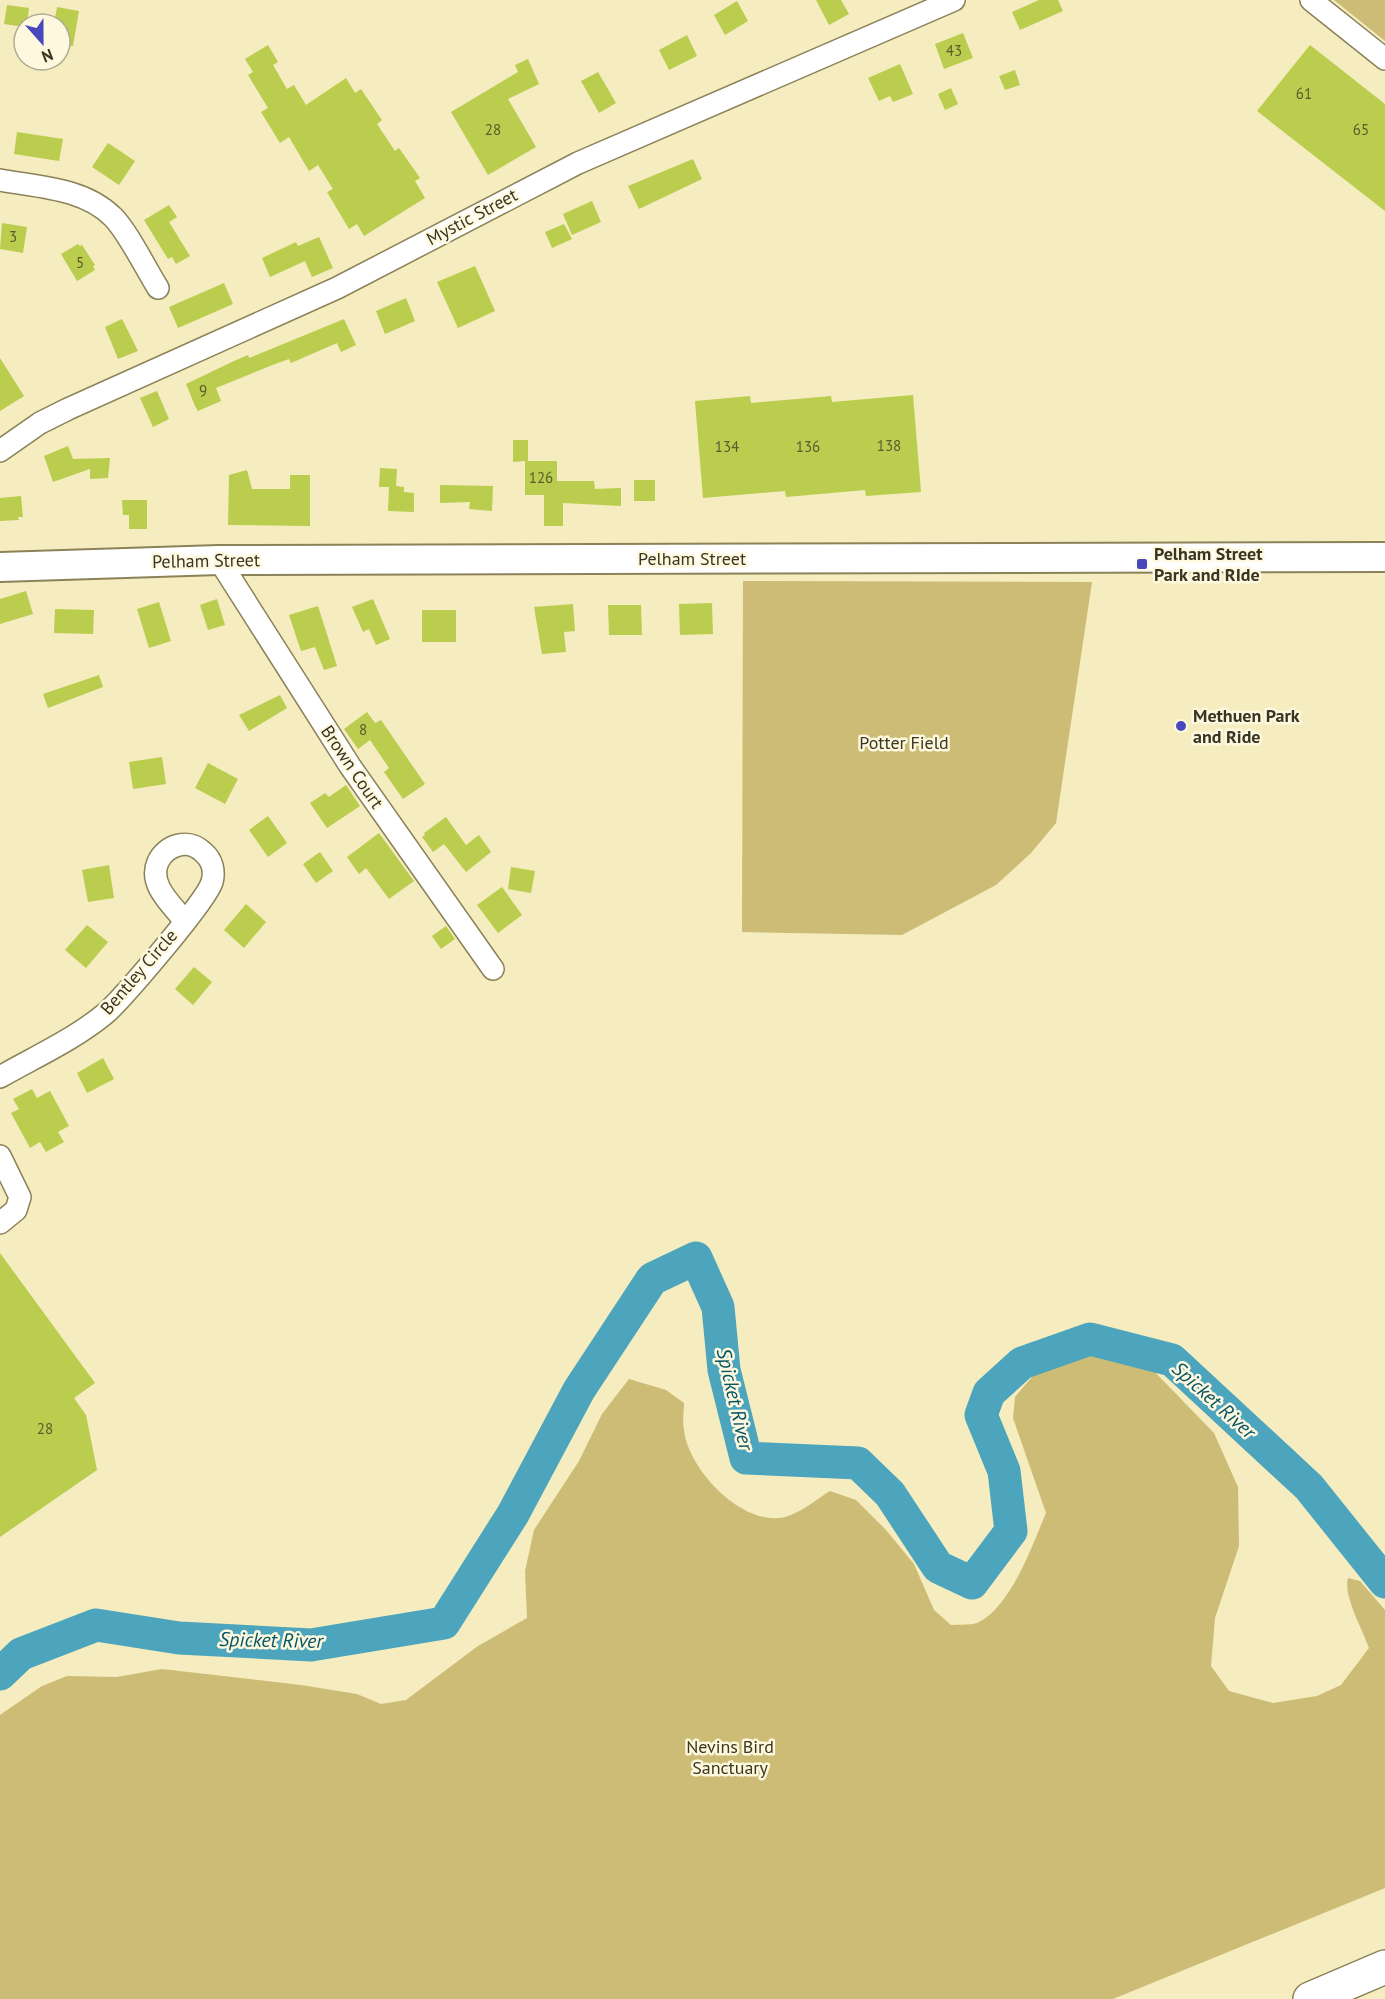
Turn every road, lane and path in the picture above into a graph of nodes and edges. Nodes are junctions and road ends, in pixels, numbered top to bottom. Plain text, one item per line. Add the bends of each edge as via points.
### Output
1 (954, 0) edge
2 (1311, 0) edge
3 (1385, 59) edge
4 (0, 180) edge
5 (158, 288) dead end
6 (0, 451) edge
7 (1385, 557) edge
8 (219, 560) junction
9 (0, 567) edge
10 (184, 920) dead end
11 (493, 969) dead end
12 (0, 1077) edge
13 (0, 1156) edge
14 (0, 1223) edge
15 (1385, 1967) edge
16 (1310, 1999) edge

1 - 6 street, Mystic Street via 578,163 327,293 68,409
2 - 3 street
4 - 5 street via 88,199 114,218
7 - 8 main road, Pelham Street
8 - 9 main road, Pelham Street
8 - 11 street, Brown Court via 350,766
10 - 12 street, Bentley Circle via 106,1013
13 - 14 street via 20,1197 16,1210
15 - 16 highway

